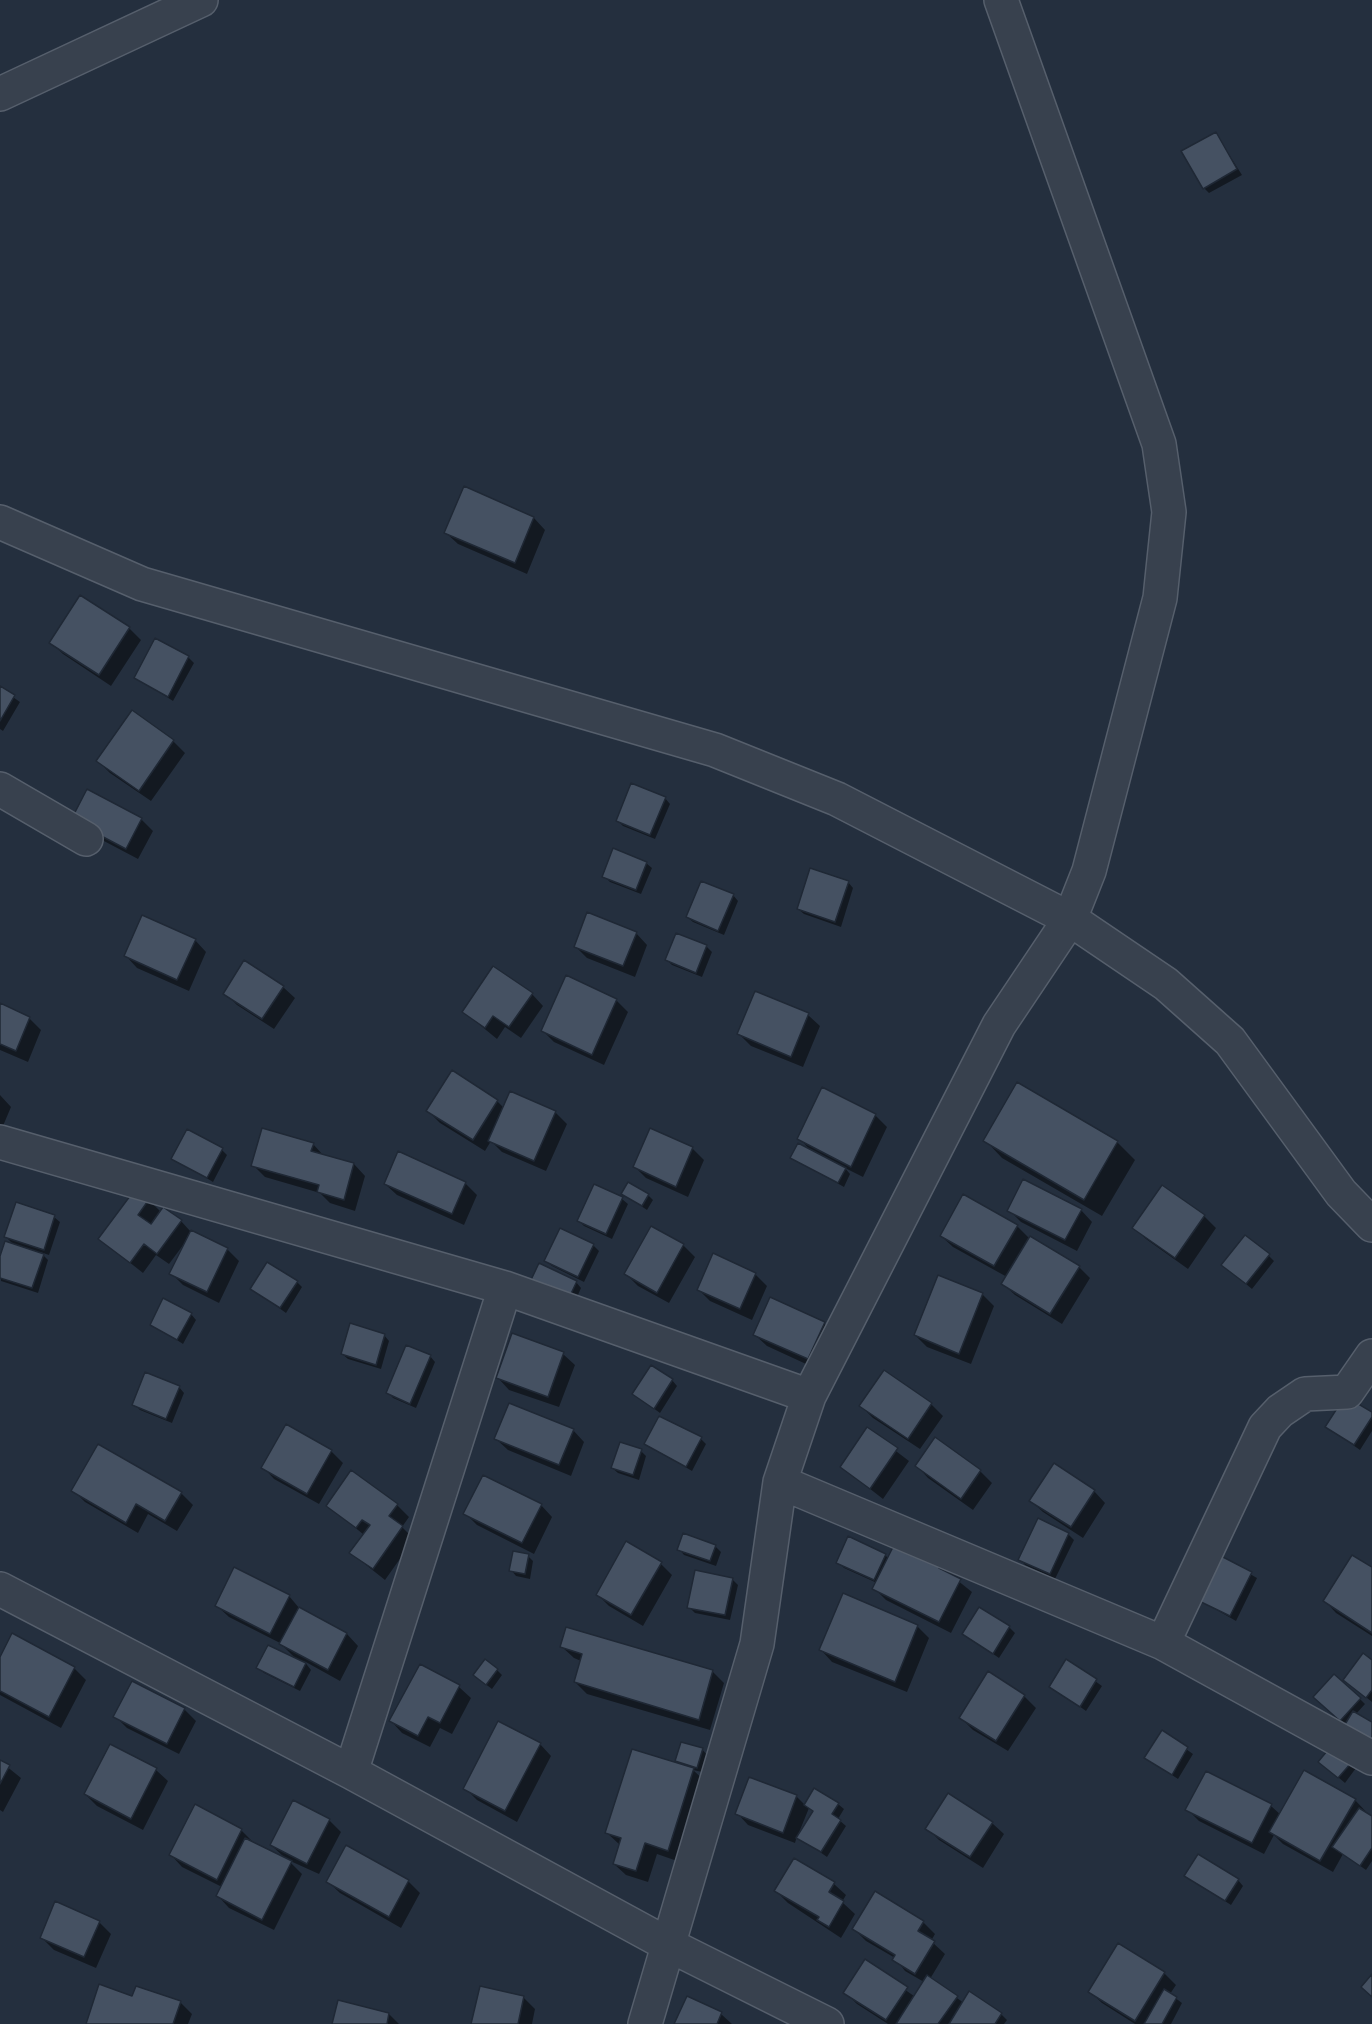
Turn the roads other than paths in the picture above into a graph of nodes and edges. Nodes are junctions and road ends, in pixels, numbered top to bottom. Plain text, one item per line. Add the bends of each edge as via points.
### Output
1 (201, 0) edge
2 (1001, 0) edge
3 (0, 94) edge
4 (0, 522) edge
5 (0, 789) edge
6 (86, 839) dead end
7 (1070, 919) junction
8 (0, 1142) edge
9 (1372, 1225) edge
10 (505, 1288) junction
11 (1372, 1356) edge
12 (808, 1396) junction
13 (780, 1482) junction
14 (0, 1589) edge
15 (1163, 1643) junction
16 (1372, 1758) edge
17 (351, 1772) junction
18 (667, 1944) junction
19 (645, 2024) edge
20 (827, 2024) edge

1 - 3 street
2 - 7 street via 1159,444 1169,512 1160,598 1089,872
4 - 7 street via 142,584 716,750 837,799
5 - 6 street
7 - 9 street via 1166,984 1230,1041 1341,1193
7 - 12 street via 999,1025
8 - 10 street
10 - 12 street
10 - 17 street
11 - 15 street via 1347,1392 1305,1394 1265,1427
12 - 13 street
13 - 15 street
13 - 18 street via 757,1644
14 - 17 street
15 - 16 street
17 - 18 street
18 - 19 street
18 - 20 street

